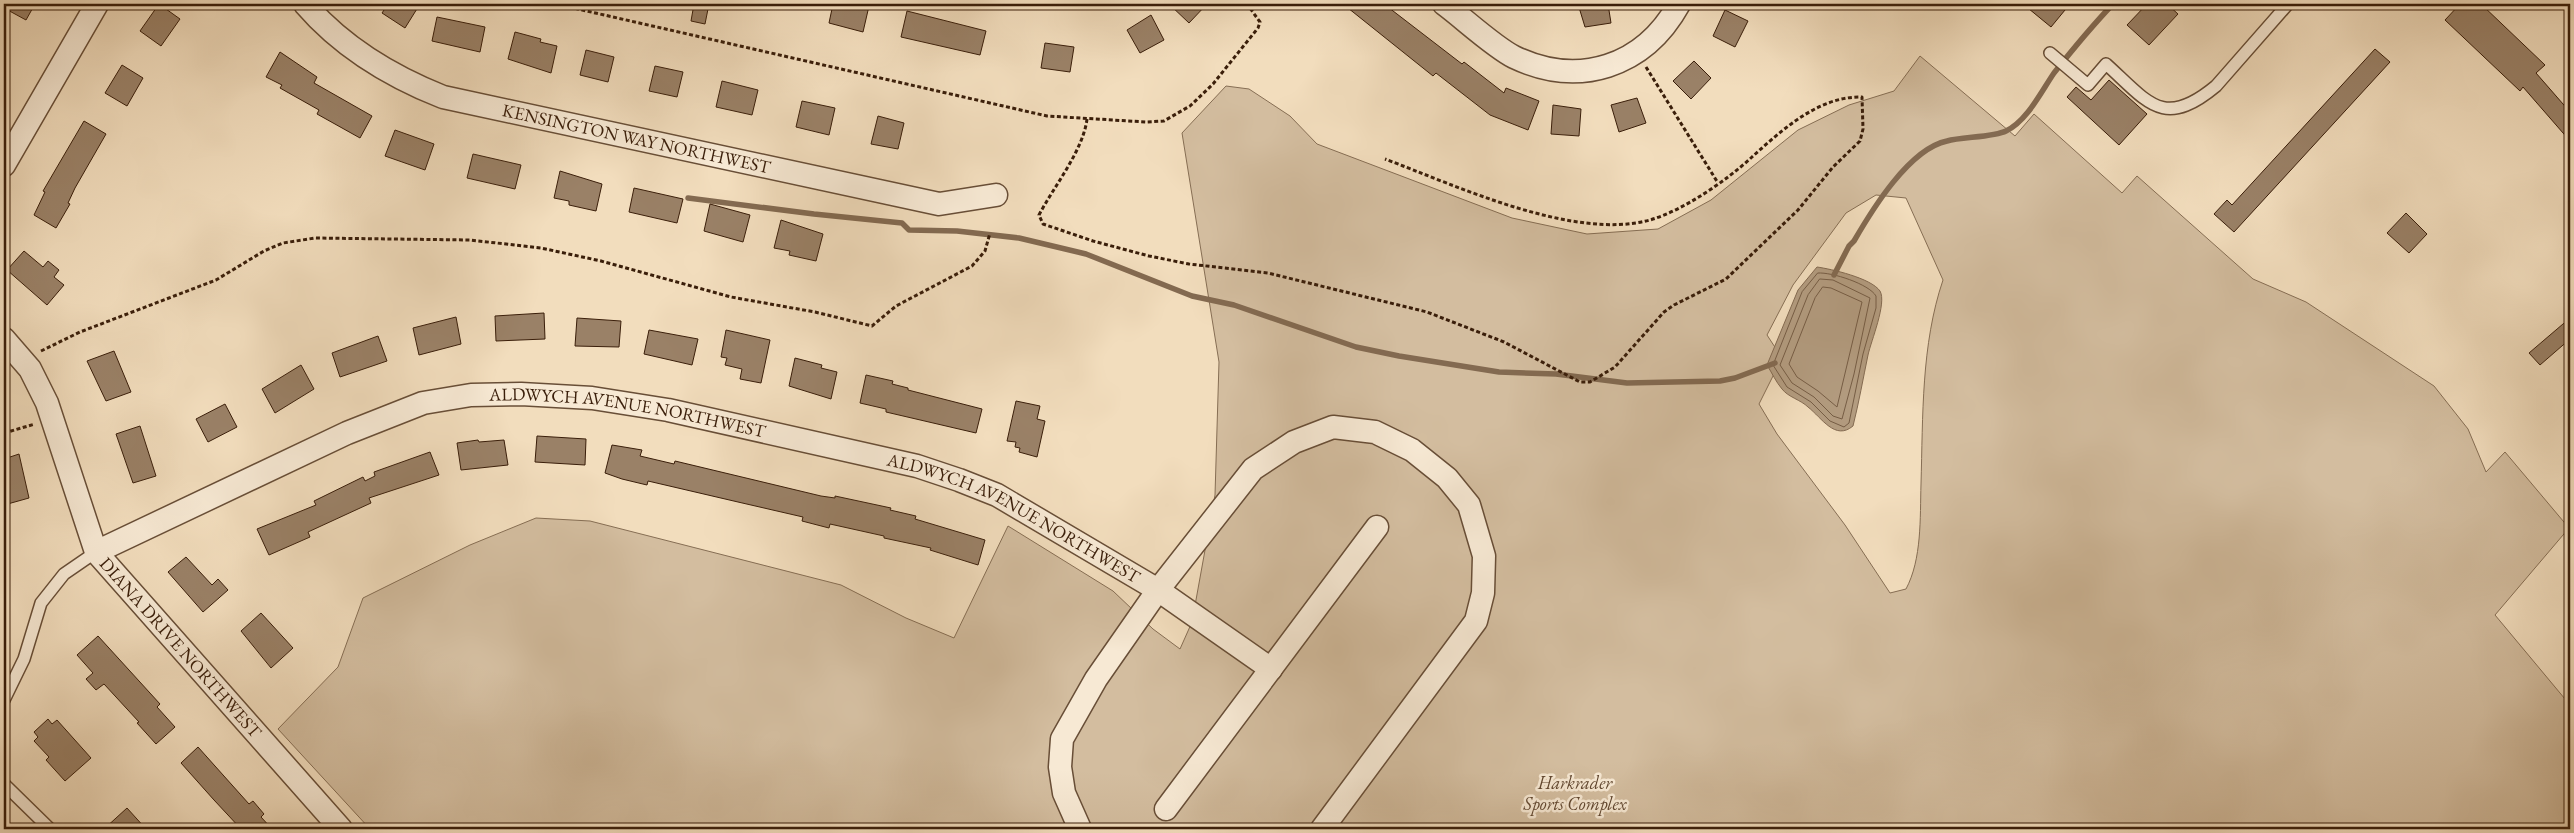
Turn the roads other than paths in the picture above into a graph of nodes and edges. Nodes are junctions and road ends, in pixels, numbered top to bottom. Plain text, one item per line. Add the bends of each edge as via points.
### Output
1 (97, 4) edge
2 (305, 4) edge
3 (1444, 4) edge
4 (1679, 4) edge
5 (2288, 4) edge
6 (2050, 53) dead end
7 (4, 165) edge
8 (996, 195) dead end
9 (4, 339) edge
10 (1377, 527) dead end
11 (96, 552) junction
12 (1158, 590) junction
13 (1272, 669) junction
14 (4, 700) edge
15 (4, 784) edge
16 (1166, 809) dead end
17 (50, 829) edge
18 (341, 829) edge
19 (1080, 829) edge
20 (1322, 829) edge

1 - 7 street
2 - 8 street, KENSINGTON WAY NORTHWEST via 322,24 368,60 443,97 939,204
3 - 4 street via 1513,56 1564,72 1612,64 1637,51 1654,38
5 - 6 lane via 2216,86 2183,108 2164,109 2150,104 2106,64 2088,84
9 - 11 street, DIANA DRIVE NORTHWEST via 23,361 47,403
10 - 13 street
11 - 12 street, ALDWYCH AVENUE NORTHWEST via 347,432 423,403 470,395 521,394 592,398 668,410 917,466 997,496
11 - 14 lane via 64,574 41,603 24,659
11 - 18 street, DIANA DRIVE NORTHWEST
12 - 13 street, ALDWYCH AVENUE NORTHWEST
12 - 19 street via 1096,679 1062,740 1060,767 1064,793
12 - 20 street via 1254,469 1294,442 1333,427 1375,432 1412,450 1447,478 1469,505 1484,556 1483,593 1476,621
13 - 16 street
15 - 17 lane

